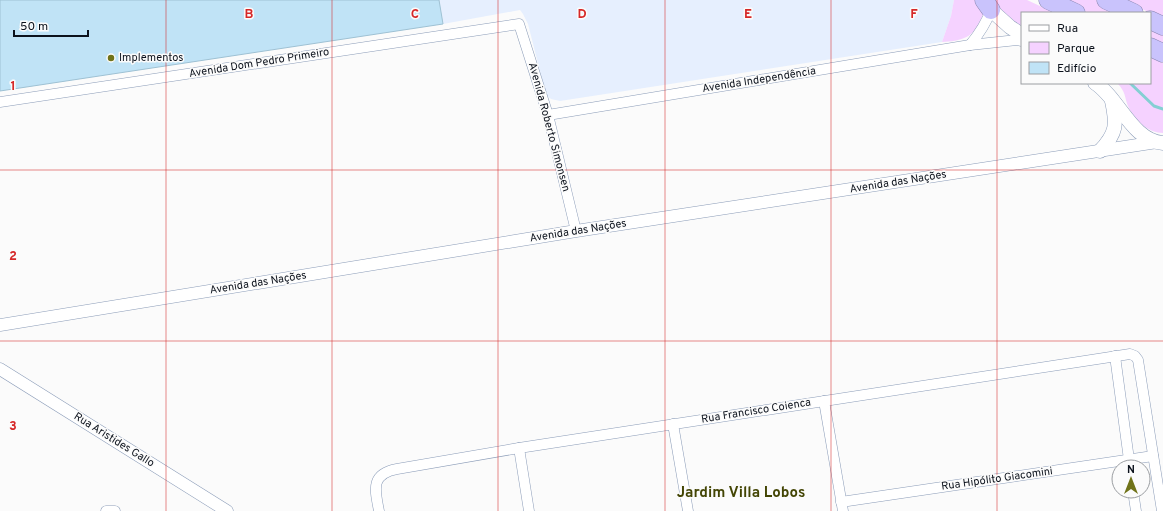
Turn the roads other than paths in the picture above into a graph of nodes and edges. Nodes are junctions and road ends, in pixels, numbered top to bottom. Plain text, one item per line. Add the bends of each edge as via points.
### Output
1 (1048, 0) edge
2 (1106, 0) edge
3 (987, 5) edge
4 (1074, 12) edge
5 (1132, 12) edge
6 (1151, 20) edge
7 (519, 24) joint
8 (1163, 26) edge
9 (1021, 34) edge
10 (1021, 41) edge
11 (970, 45) junction
12 (1151, 47) edge
13 (1163, 53) edge
14 (1097, 84) edge
15 (1111, 98) junction
16 (0, 102) edge
17 (548, 115) junction
18 (1160, 143) edge
19 (1100, 151) junction
20 (576, 231) junction
21 (0, 325) edge
22 (1114, 356) junction
23 (0, 368) edge
24 (824, 401) junction
25 (673, 424) junction
26 (519, 448) junction
27 (1153, 456) junction
28 (1128, 459) edge
29 (1144, 459) edge
30 (1111, 467) edge
31 (1161, 489) edge
32 (1134, 499) edge
33 (842, 507) edge
34 (106, 511) edge
35 (115, 511) edge
36 (227, 511) edge
37 (379, 511) edge
38 (529, 511) edge
39 (688, 511) edge
40 (1136, 511) edge
41 (1162, 511) edge

1 - 4 highway
2 - 5 highway
3 - 9 main road
3 - 11 street via 987,21
6 - 8 highway
7 - 16 street, Avenida Dom Pedro Primeiro
7 - 17 street, Avenida Roberto Simonsen
10 - 11 street, Avenida Independência
11 - 17 street, Avenida Independência
12 - 13 highway
14 - 15 main road
15 - 18 main road via 1140,133
15 - 19 main road via 1115,117 1114,132
17 - 20 street, Avenida Roberto Simonsen
18 - 19 street, Avenida das Nações
19 - 20 street, Avenida das Nações
20 - 21 street, Avenida das Nações
22 - 24 street, Rua Francisco Coienca
22 - 27 street, Rua Francisco Coienca via 1130,354 1138,360
22 - 28 street
23 - 36 street, Rua Aristides Gallo
24 - 25 street, Rua Francisco Coienca
24 - 33 street
25 - 26 street, Rua Francisco Coienca
25 - 39 street
26 - 37 street, Rua Francisco Coienca via 388,471 380,476 376,485
26 - 38 street
27 - 29 street, Rua Hipólito Giacomini
27 - 31 street
30 - 33 street, Rua Hipólito Giacomini
31 - 41 street
32 - 40 street
34 - 35 street

